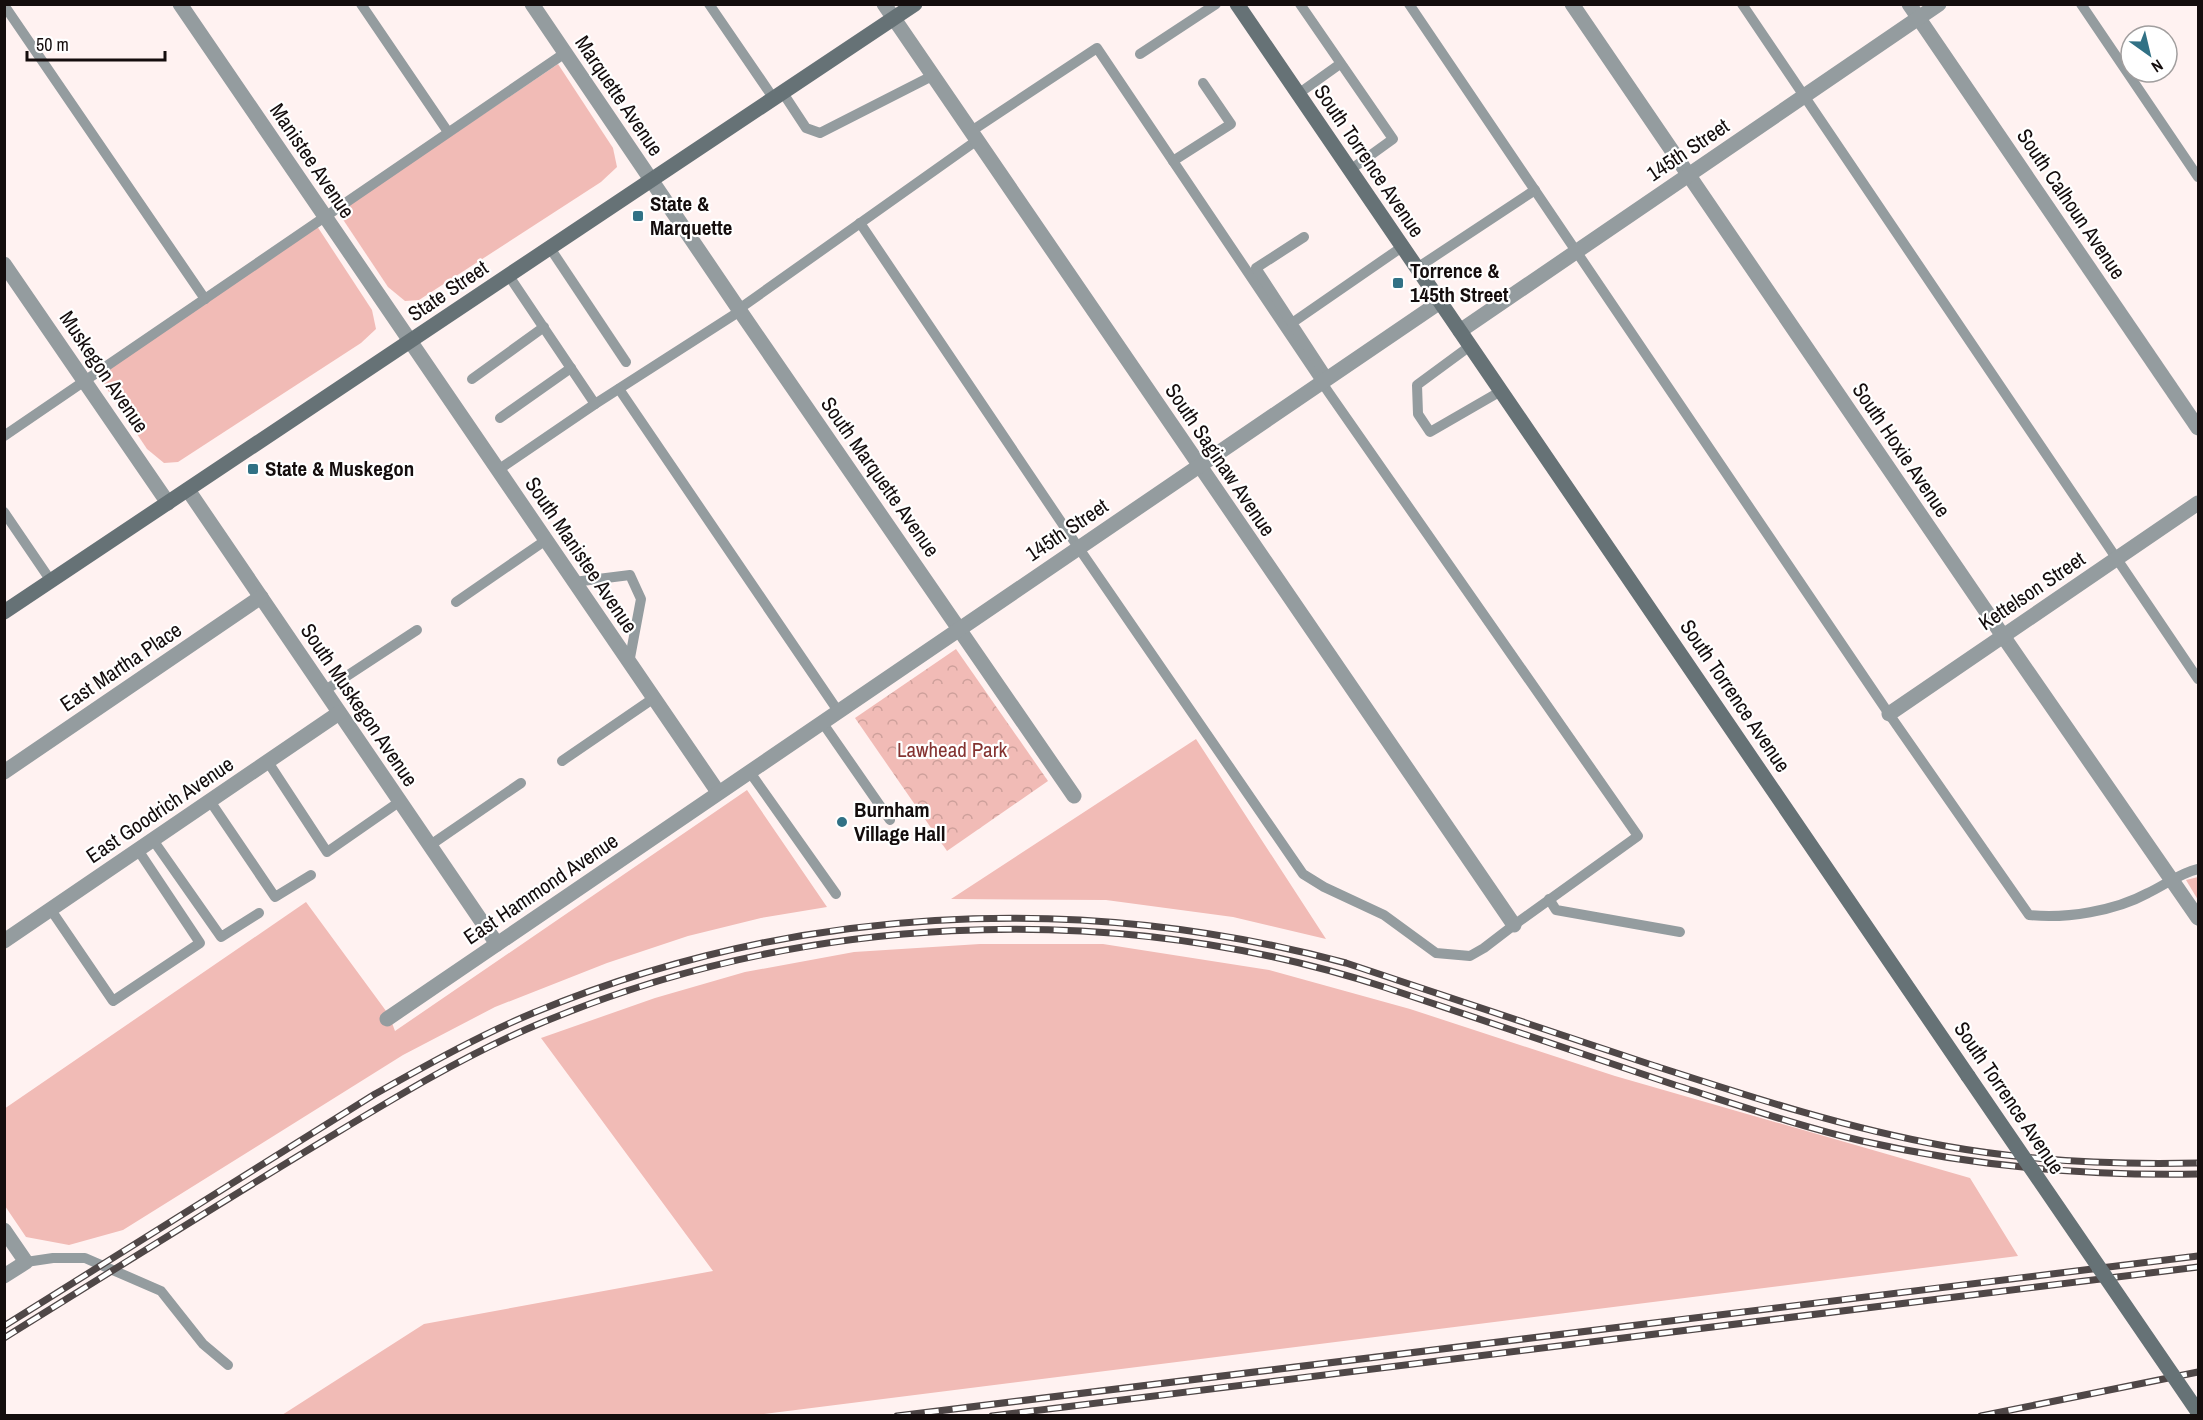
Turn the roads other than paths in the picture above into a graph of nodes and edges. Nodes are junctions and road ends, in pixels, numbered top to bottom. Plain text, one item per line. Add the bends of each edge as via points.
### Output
1 (180, 4) edge
2 (360, 4) edge
3 (532, 4) edge
4 (709, 4) edge
5 (884, 4) edge
6 (915, 4) edge
7 (1216, 4) edge
8 (1236, 4) edge
9 (1300, 4) edge
10 (1409, 4) edge
11 (1572, 4) edge
12 (1742, 4) edge
13 (1909, 4) edge
14 (1939, 4) edge
15 (2081, 4) edge
16 (4, 5) edge
17 (894, 19) junction
18 (1918, 19) junction
19 (565, 53) junction
20 (1140, 54) dead end
21 (1340, 64) junction
22 (932, 75) junction
23 (1203, 83) dead end
24 (1298, 94) junction
25 (778, 96) junction
26 (1805, 96) junction
27 (448, 132) junction
28 (973, 136) junction
29 (1173, 161) junction
30 (1350, 170) junction
31 (1688, 175) junction
32 (2199, 177) edge
33 (651, 180) junction
34 (1535, 190) junction
35 (325, 217) junction
36 (860, 223) junction
37 (1304, 237) dead end
38 (1402, 247) junction
39 (550, 248) junction
40 (1576, 252) junction
41 (4, 264) edge
42 (1417, 267) junction
43 (509, 276) junction
44 (205, 299) junction
45 (1440, 302) junction
46 (739, 310) junction
47 (1292, 323) junction
48 (544, 327) junction
49 (1460, 331) junction
50 (410, 341) junction
51 (1470, 346) junction
52 (626, 362) dead end
53 (571, 368) junction
54 (472, 379) dead end
55 (1325, 380) junction
56 (85, 381) junction
57 (619, 389) junction
58 (1501, 391) junction
59 (595, 404) junction
60 (500, 418) dead end
61 (2199, 428) edge
62 (4, 436) edge
63 (1198, 466) junction
64 (498, 470) junction
65 (188, 490) junction
66 (168, 503) junction
67 (2199, 503) edge
68 (4, 512) edge
69 (546, 540) junction
70 (1078, 547) junction
71 (2117, 559) junction
72 (51, 581) junction
73 (574, 582) junction
74 (261, 597) junction
75 (456, 602) dead end
76 (4, 612) edge
77 (959, 628) junction
78 (417, 630) dead end
79 (2003, 636) junction
80 (629, 663) junction
81 (2199, 679) edge
82 (324, 691) junction
83 (654, 698) junction
84 (838, 711) junction
85 (339, 713) junction
86 (1889, 714) junction
87 (822, 722) junction
88 (562, 761) dead end
89 (268, 762) junction
90 (749, 771) junction
91 (4, 772) edge
92 (521, 783) dead end
93 (718, 792) junction
94 (1074, 796) dead end
95 (210, 801) junction
96 (399, 801) junction
97 (890, 820) dead end
98 (153, 840) junction
99 (429, 846) junction
100 (138, 850) junction
101 (2199, 869) edge
102 (311, 875) dead end
103 (2172, 879) junction
104 (836, 894) dead end
105 (1550, 899) junction
106 (51, 910) junction
107 (259, 913) dead end
108 (2199, 918) edge
109 (1514, 925) junction
110 (1680, 932) dead end
111 (4, 941) edge
112 (497, 944) junction
113 (387, 1019) dead end
114 (4, 1230) edge
115 (26, 1262) junction
116 (4, 1276) edge
117 (228, 1365) dead end
118 (2199, 1412) edge

1 - 35 street, Manistee Avenue
2 - 27 lane
3 - 19 street, Marquette Avenue
4 - 25 lane
5 - 17 street, South Saginaw Avenue
6 - 17 main road, State Street
7 - 20 lane
8 - 24 main road, South Torrence Avenue
9 - 21 lane
10 - 34 lane
11 - 31 street, South Hoxie Avenue
12 - 26 lane
13 - 18 street, South Calhoun Avenue
14 - 18 street, 145th Street
15 - 32 lane
16 - 44 lane
17 - 22 street, South Saginaw Avenue
17 - 25 main road, State Street
18 - 26 street, 145th Street
18 - 61 street, South Calhoun Avenue
19 - 27 lane
19 - 33 street, Marquette Avenue
21 - 24 lane
21 - 30 lane via 1393,139
22 - 25 lane via 820,134 806,128
22 - 28 street, South Saginaw Avenue
23 - 29 lane via 1231,124
24 - 30 main road, South Torrence Avenue
25 - 33 main road, State Street
26 - 31 street, 145th Street
26 - 71 lane
27 - 35 lane
28 - 29 lane via 1097,48
28 - 36 lane
28 - 63 street, South Saginaw Avenue
29 - 55 lane
30 - 38 main road, South Torrence Avenue
31 - 40 street, 145th Street
31 - 79 street, South Hoxie Avenue
33 - 39 main road, State Street
33 - 46 street, South Marquette Avenue
34 - 40 lane
34 - 42 lane
35 - 44 lane
35 - 50 street, Manistee Avenue
36 - 46 lane
36 - 70 lane
37 - 47 lane via 1256,268
38 - 42 main road, South Torrence Avenue
38 - 47 lane
39 - 43 main road, State Street
39 - 52 lane
40 - 49 street, 145th Street
40 - 86 lane
41 - 56 street, Muskegon Avenue
42 - 45 main road, South Torrence Avenue
43 - 48 lane
43 - 50 main road, State Street
44 - 56 lane
45 - 49 main road, South Torrence Avenue
45 - 55 street, 145th Street
46 - 57 lane
46 - 77 street, South Marquette Avenue
47 - 55 lane
48 - 53 lane
48 - 54 lane
49 - 51 main road, South Torrence Avenue
50 - 64 street, South Manistee Avenue
50 - 65 main road, State Street
51 - 58 main road, South Torrence Avenue
51 - 58 lane via 1417,385 1418,414 1430,432
53 - 59 lane
53 - 60 lane
55 - 63 street, 145th Street
55 - 105 lane via 1638,836
56 - 62 lane
56 - 66 street, Muskegon Avenue
57 - 59 lane
57 - 84 lane
58 - 118 main road, South Torrence Avenue, bridge
59 - 64 lane
63 - 70 street, 145th Street
63 - 109 street, South Saginaw Avenue
64 - 69 street, South Manistee Avenue
65 - 66 main road, State Street
65 - 74 street, South Muskegon Avenue
66 - 72 main road, State Street
67 - 71 street, Kettelson Street
68 - 72 lane
69 - 73 street, South Manistee Avenue
69 - 75 lane
70 - 77 street, 145th Street
70 - 109 lane via 1303,874 1383,915 1436,952 1470,956
71 - 79 street, Kettelson Street
71 - 81 lane
72 - 76 main road, State Street
73 - 80 street, South Manistee Avenue
73 - 80 lane via 630,575 641,599
74 - 82 street, South Muskegon Avenue
74 - 91 street, East Martha Place
77 - 84 street, 145th Street
77 - 94 street, South Marquette Avenue
78 - 82 lane
79 - 86 street, Kettelson Street
79 - 103 street, South Hoxie Avenue
80 - 83 street, South Manistee Avenue
82 - 85 street, South Muskegon Avenue
83 - 88 lane
83 - 93 street, South Manistee Avenue
84 - 87 street, 145th Street
85 - 89 street, East Goodrich Avenue
85 - 96 street, South Muskegon Avenue
86 - 103 lane via 2029,915 2048,917 2119,907
87 - 90 street, 145th Street
87 - 97 lane
89 - 95 street, East Goodrich Avenue
89 - 96 lane via 327,852
90 - 93 street, 145th Street
90 - 104 lane
92 - 99 lane
93 - 112 street, East Hammond Avenue
95 - 98 street, East Goodrich Avenue
95 - 102 lane via 275,897
96 - 99 street, South Muskegon Avenue
98 - 100 street, East Goodrich Avenue
98 - 107 lane via 221,937
99 - 112 street, South Muskegon Avenue
100 - 106 street, East Goodrich Avenue
100 - 106 lane via 200,943 113,1001
101 - 103 lane
103 - 108 street, South Hoxie Avenue
105 - 109 lane
105 - 110 lane via 1557,910
106 - 111 street, East Goodrich Avenue
112 - 113 street, East Hammond Avenue
114 - 115 street
115 - 116 street
115 - 117 lane via 85,1258 161,1291 203,1344

